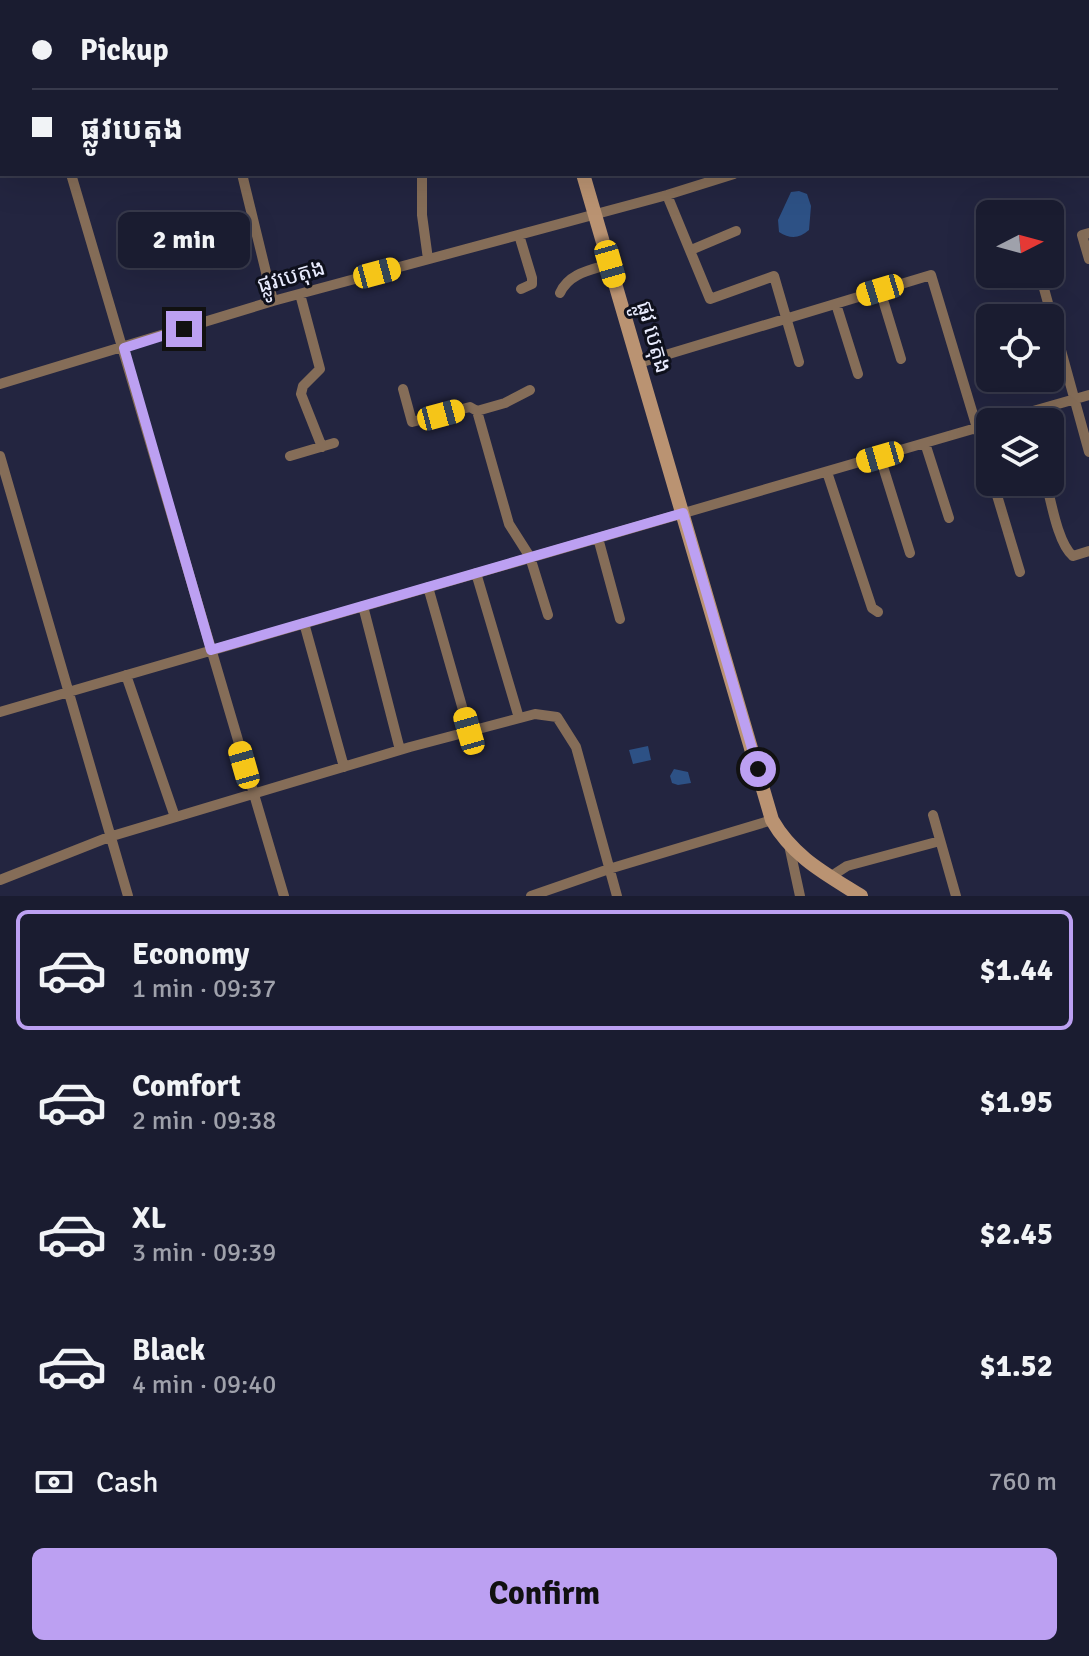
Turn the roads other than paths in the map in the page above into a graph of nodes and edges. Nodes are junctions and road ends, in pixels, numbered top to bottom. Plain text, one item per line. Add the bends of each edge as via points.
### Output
1 (72, 176) edge
2 (242, 176) edge
3 (422, 176) edge
4 (584, 176) edge
5 (728, 176) edge
6 (667, 195) junction
7 (595, 214) junction
8 (736, 231) dead end
9 (1089, 233) edge
10 (519, 235) junction
11 (691, 250) junction
12 (428, 259) junction
13 (1089, 259) edge
14 (610, 264) junction
15 (1044, 288) edge
16 (521, 289) dead end
17 (880, 290) junction
18 (560, 293) dead end
19 (300, 294) junction
20 (273, 301) junction
21 (836, 304) junction
22 (787, 318) junction
23 (124, 348) junction
24 (901, 359) dead end
25 (799, 362) dead end
26 (639, 363) junction
27 (858, 374) dead end
28 (0, 384) edge
29 (403, 389) dead end
30 (530, 390) dead end
31 (1089, 395) edge
32 (1075, 399) junction
33 (1052, 408) edge
34 (477, 411) junction
35 (976, 424) edge
36 (976, 427) edge
37 (334, 443) dead end
38 (925, 443) junction
39 (322, 447) junction
40 (1089, 452) edge
41 (0, 456) edge
42 (290, 456) dead end
43 (880, 457) junction
44 (827, 472) junction
45 (997, 496) edge
46 (1050, 496) edge
47 (683, 513) junction
48 (949, 518) dead end
49 (598, 538) junction
50 (1089, 551) edge
51 (910, 553) dead end
52 (530, 557) junction
53 (1020, 572) dead end
54 (476, 573) junction
55 (428, 587) junction
56 (363, 606) junction
57 (878, 612) dead end
58 (548, 615) dead end
59 (620, 619) dead end
60 (304, 623) junction
61 (211, 650) junction
62 (126, 675) junction
63 (67, 692) junction
64 (0, 712) edge
65 (519, 718) junction
66 (469, 731) junction
67 (400, 750) junction
68 (344, 767) junction
69 (253, 794) junction
70 (933, 815) dead end
71 (175, 817) junction
72 (772, 820) junction
73 (109, 837) junction
74 (940, 841) junction
75 (789, 845) junction
76 (609, 869) junction
77 (830, 877) junction
78 (0, 880) edge
79 (128, 896) edge
80 (284, 896) edge
81 (531, 896) edge
82 (617, 896) edge
83 (800, 896) edge
84 (861, 896) edge
85 (956, 896) edge

1 - 23 street
2 - 20 street
3 - 12 street
4 - 7 street, ផ្លូវ បេតុង
5 - 6 street, ផ្លូវបេតុង
6 - 7 street, ផ្លូវបេតុង
6 - 11 street
7 - 10 street, ផ្លូវបេតុង
7 - 14 street, ផ្លូវ បេតុង
8 - 11 street
9 - 13 street via 1082,235
10 - 12 street, ផ្លូវបេតុង
10 - 16 street via 532,278 532,284
11 - 22 street via 710,299 774,276
12 - 19 street, ផ្លូវបេតុង
14 - 18 street via 583,272
14 - 26 street, ផ្លូវ បេតុង
15 - 32 street
17 - 21 street
17 - 24 street
17 - 35 street via 931,275
19 - 20 street, ផ្លូវបេតុង
19 - 39 street via 320,369 301,394
20 - 23 street, ផ្លូវបេតុង
21 - 22 street
21 - 27 street
22 - 25 street
22 - 26 street
23 - 28 street, ផ្លូវបេតុង
23 - 61 street
26 - 47 street, ផ្លូវ បេតុង
29 - 34 street via 412,422 470,407
30 - 34 street
31 - 32 street
32 - 33 street
32 - 40 street
34 - 52 street via 509,524
36 - 38 street
37 - 39 street
38 - 43 street
38 - 48 street
39 - 42 street
41 - 63 street
43 - 44 street
43 - 51 street
44 - 47 street
44 - 57 street via 872,608
45 - 53 street
46 - 50 street via 1069,552 1073,556
47 - 49 street
47 - 72 street, ផ្លូវ បេតុង
49 - 52 street
49 - 59 street
52 - 54 street
52 - 58 street
54 - 55 street
54 - 65 street
55 - 56 street
55 - 66 street
56 - 60 street
56 - 67 street
60 - 61 street
60 - 68 street
61 - 62 street
61 - 69 street
62 - 63 street
62 - 71 street
63 - 64 street
63 - 73 street
65 - 66 street
65 - 76 street via 557,717 573,740
66 - 67 street
67 - 68 street
68 - 69 street
69 - 71 street
69 - 80 street
70 - 74 street
71 - 73 street
72 - 75 street, ផ្លូវ បេតុង
72 - 76 street
73 - 78 street
73 - 79 street
74 - 77 street via 847,866
74 - 85 street
75 - 77 street, ផ្លូវ បេតុង
75 - 83 street
76 - 81 street
76 - 82 street
77 - 84 street, ផ្លូវ បេតុង

